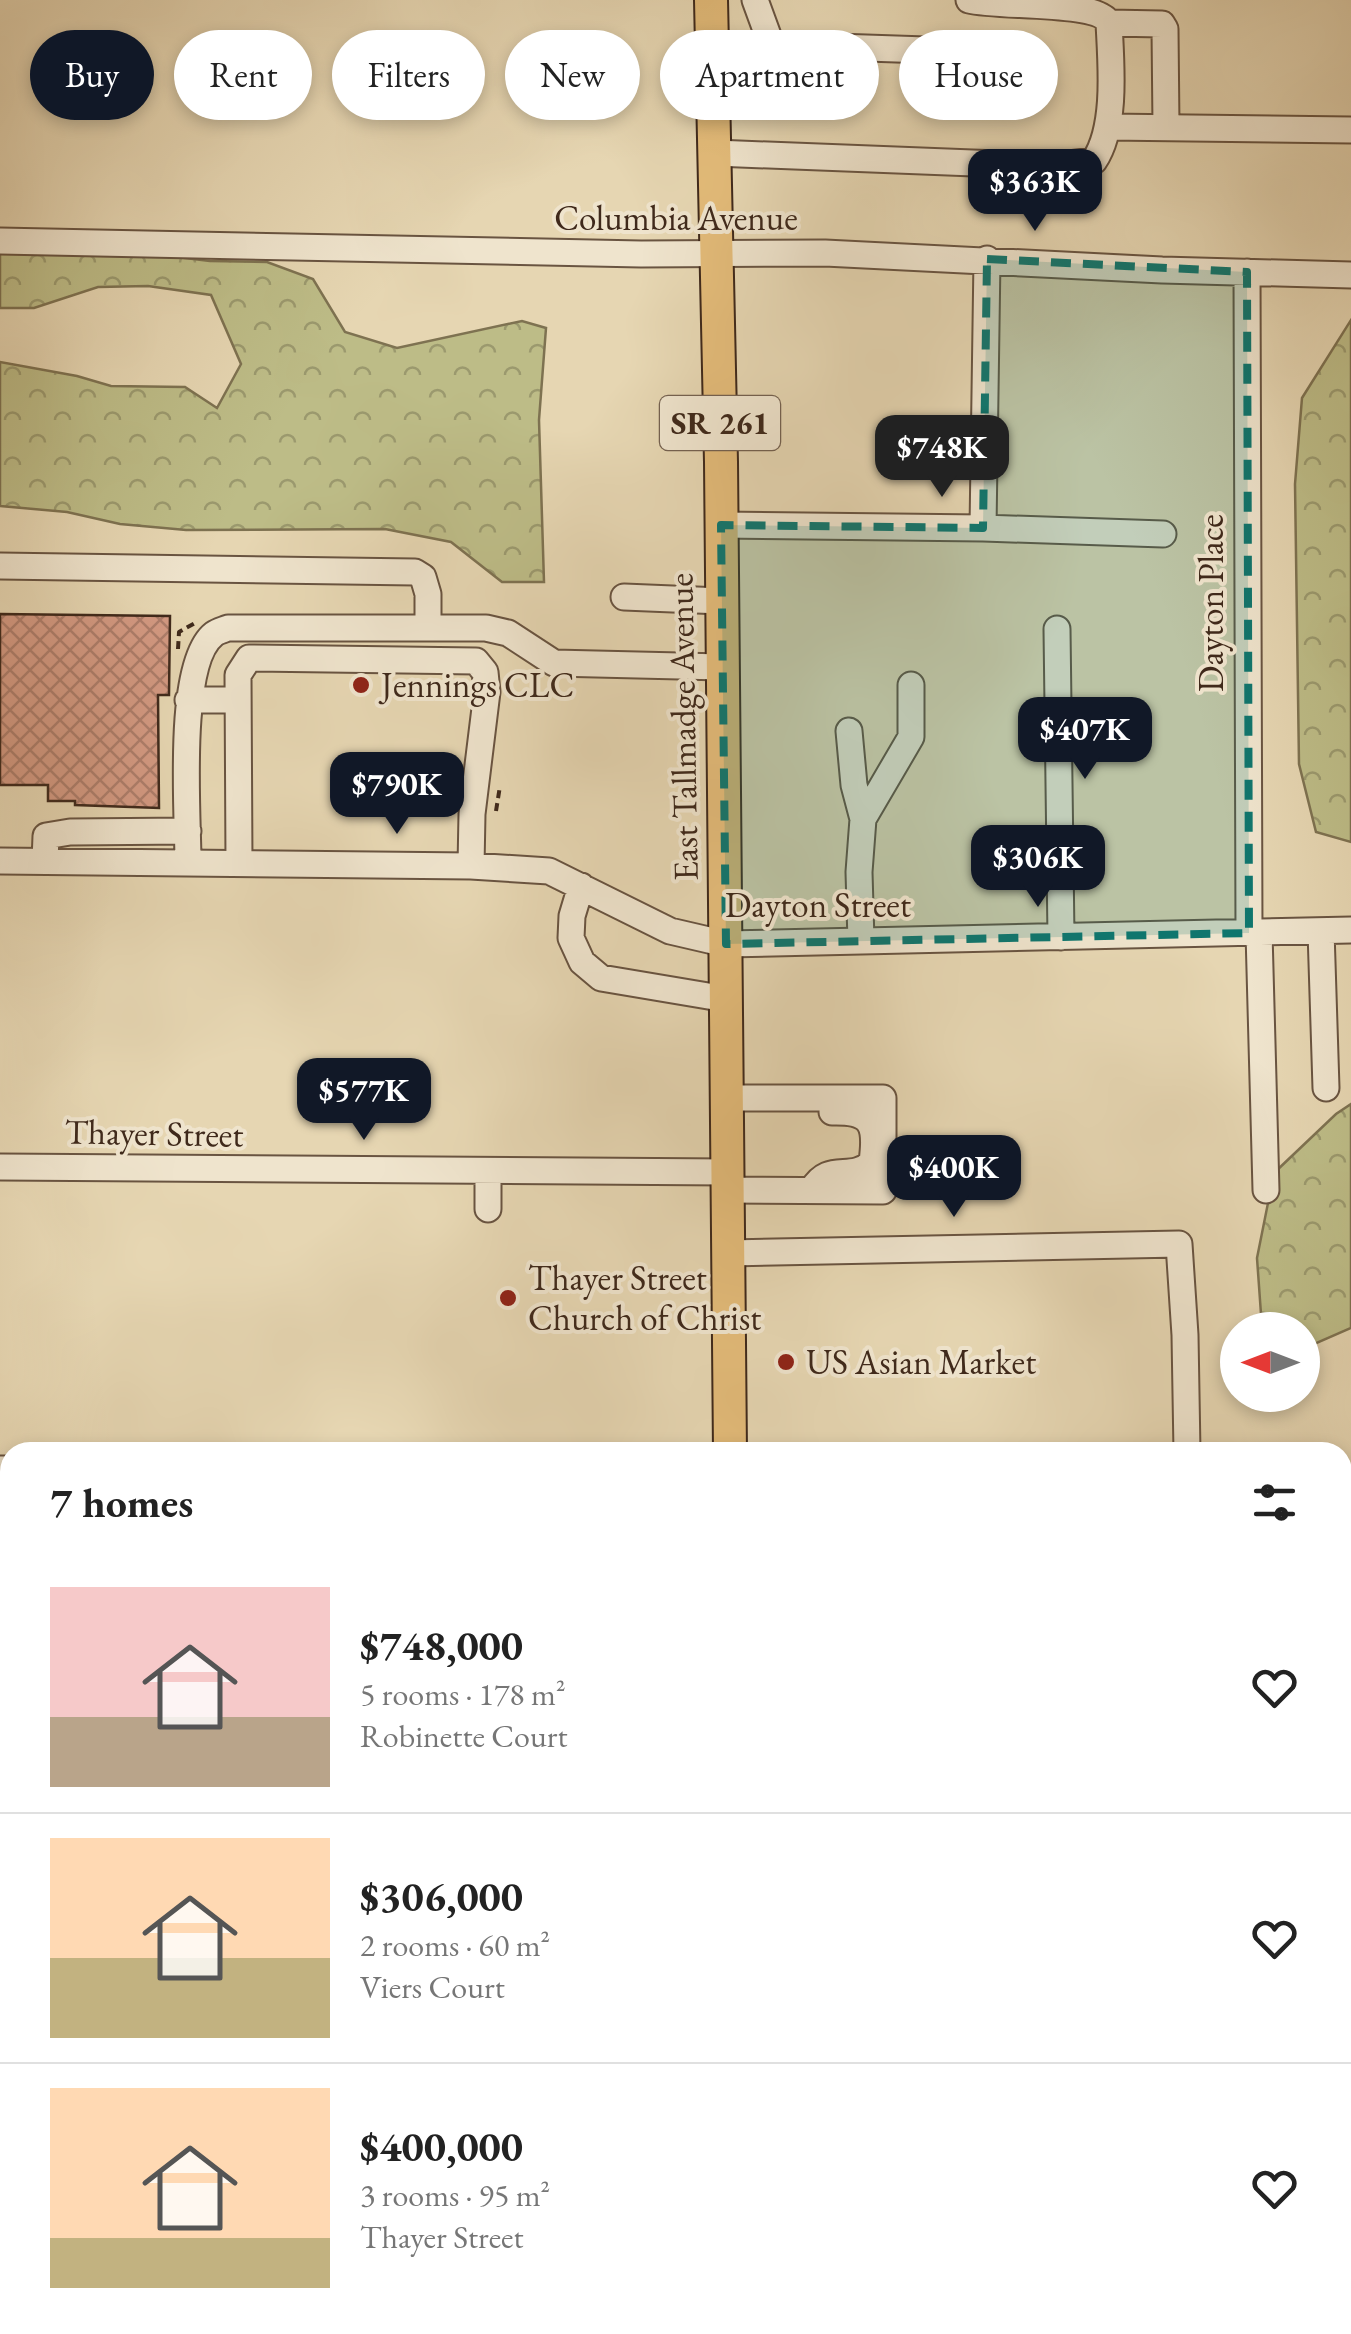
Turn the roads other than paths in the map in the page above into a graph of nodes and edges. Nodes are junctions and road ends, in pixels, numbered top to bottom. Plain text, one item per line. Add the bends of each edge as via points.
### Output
1 (712, 0) edge
2 (755, 0) edge
3 (971, 1) edge
4 (1109, 23) junction
5 (899, 49) edge
6 (1108, 126) junction
7 (1166, 127) junction
8 (1351, 130) edge
9 (715, 154) junction
10 (0, 240) edge
11 (718, 253) junction
12 (986, 259) junction
13 (1246, 272) junction
14 (1351, 275) edge
15 (721, 525) junction
16 (983, 528) junction
17 (1163, 534) dead end
18 (0, 566) edge
19 (624, 597) dead end
20 (721, 601) junction
21 (426, 628) junction
22 (1057, 629) dead end
23 (722, 667) junction
24 (911, 685) dead end
25 (188, 700) junction
26 (238, 700) junction
27 (849, 730) dead end
28 (863, 820) junction
29 (188, 831) junction
30 (0, 861) edge
31 (45, 861) junction
32 (188, 862) junction
33 (239, 863) junction
34 (472, 866) junction
35 (581, 886) junction
36 (1351, 930) edge
37 (1321, 931) junction
38 (1254, 933) junction
39 (1061, 937) junction
40 (861, 941) junction
41 (726, 944) junction
42 (726, 1000) junction
43 (1326, 1088) dead end
44 (727, 1098) junction
45 (0, 1166) edge
46 (488, 1172) junction
47 (728, 1181) junction
48 (1266, 1190) dead end
49 (488, 1209) dead end
50 (729, 1253) junction
51 (730, 1442) edge
52 (1187, 1442) edge

1 - 9 main road, East Tallmadge Avenue / SR 261
2 - 5 street via 777,45
3 - 4 street via 1072,2 1094,6
4 - 6 street
4 - 7 street via 1166,28
6 - 7 street
6 - 9 street via 1094,161 1075,166
7 - 8 street
9 - 11 main road, East Tallmadge Avenue / SR 261
10 - 11 street, Columbia Avenue
11 - 12 street, Columbia Avenue
11 - 15 main road, East Tallmadge Avenue / SR 261
12 - 13 street, Columbia Avenue
12 - 16 street
13 - 14 street, Columbia Avenue
13 - 38 street, Dayton Place
15 - 16 street
15 - 20 main road, East Tallmadge Avenue / SR 261
16 - 17 street
18 - 21 street via 415,572 424,577 428,594
19 - 20 street
20 - 23 main road, East Tallmadge Avenue / SR 261
21 - 23 street via 498,630 554,663
21 - 25 street via 228,628 204,648
22 - 39 street
23 - 41 main road, East Tallmadge Avenue / SR 261
24 - 28 street via 911,736
25 - 26 street
25 - 29 street
26 - 33 street
26 - 34 street via 238,675 249,658 476,661 487,692
27 - 28 street
28 - 40 street
29 - 31 street via 46,836
29 - 32 street
30 - 31 street, Dayton Street
31 - 32 street, Dayton Street
32 - 33 street, Dayton Street
33 - 34 street, Dayton Street
34 - 35 street, Dayton Street via 548,871
35 - 41 street, Dayton Street via 670,931
35 - 42 street via 571,938 582,962 602,978
36 - 37 street, Dayton Street
37 - 38 street, Dayton Street
37 - 43 street
38 - 39 street, Dayton Street
38 - 48 street, Dayton Place
39 - 40 street, Dayton Street
40 - 41 street, Dayton Street
41 - 42 main road, East Tallmadge Avenue / SR 261
42 - 44 main road, East Tallmadge Avenue / SR 261
44 - 47 main road, East Tallmadge Avenue / SR 261
44 - 47 street, Thayer Street via 884,1098 883,1191
45 - 46 street, Thayer Street
46 - 47 street, Thayer Street
46 - 49 street
47 - 50 main road, East Tallmadge Avenue / SR 261
50 - 51 main road, East Tallmadge Avenue / SR 261
50 - 52 street via 1179,1244

